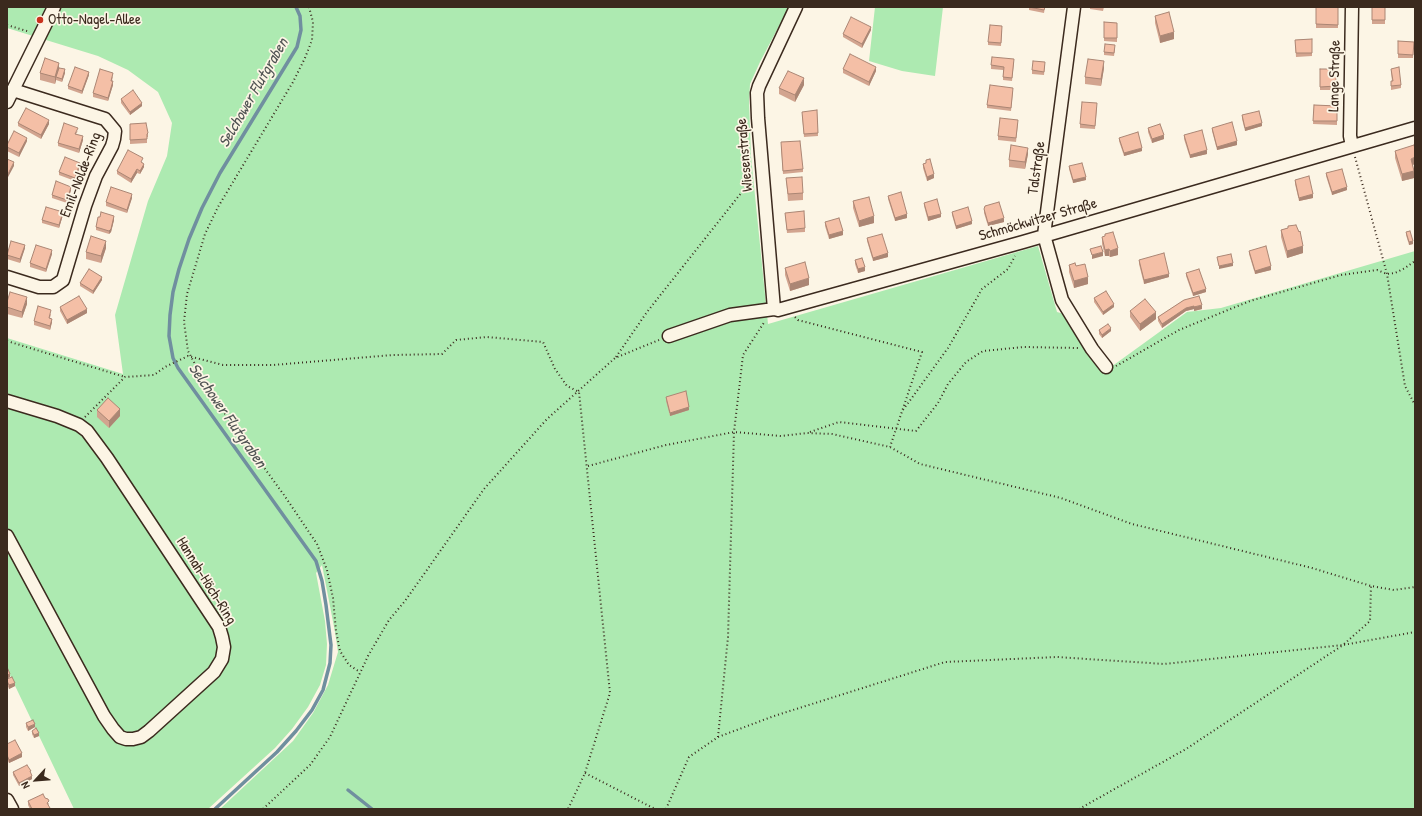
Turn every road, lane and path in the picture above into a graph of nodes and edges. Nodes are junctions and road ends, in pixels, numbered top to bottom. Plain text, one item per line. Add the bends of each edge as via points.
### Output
1 (54, 7) edge
2 (309, 7) edge
3 (796, 7) edge
4 (1074, 7) edge
5 (1352, 7) edge
6 (7, 25) edge
7 (31, 33) dead end
8 (13, 90) junction
9 (7, 102) edge
10 (1415, 128) edge
11 (1352, 146) junction
12 (763, 182) junction
13 (1044, 235) junction
14 (1023, 242) junction
15 (1415, 261) edge
16 (1387, 274) junction
17 (7, 277) edge
18 (779, 309) junction
19 (670, 336) joint
20 (7, 341) edge
21 (1092, 348) junction
22 (189, 356) junction
23 (615, 358) junction
24 (1106, 367) joint
25 (125, 377) junction
26 (579, 392) junction
27 (7, 401) edge
28 (1415, 405) edge
29 (902, 413) junction
30 (80, 425) junction
31 (896, 429) junction
32 (734, 432) junction
33 (807, 433) junction
34 (890, 447) junction
35 (587, 466) junction
36 (7, 536) edge
37 (1371, 586) junction
38 (1415, 587) edge
39 (1415, 632) edge
40 (1343, 645) junction
41 (360, 672) junction
42 (718, 737) junction
43 (585, 773) junction
44 (7, 800) edge
45 (12, 809) edge
46 (263, 809) edge
47 (568, 809) edge
48 (655, 809) edge
49 (666, 809) edge
50 (1079, 809) edge

1 - 8 street
2 - 22 path via 313,22 312,40 305,58 204,234 187,294 184,322
3 - 12 street, Wiesenstraße via 757,93
4 - 13 street, Talstraße
5 - 11 street, Lange Straße
6 - 7 path
8 - 9 street
8 - 17 street, Emil-Nolde-Ring via 105,119 115,131 114,139 85,206 63,280 53,287 40,287
10 - 11 street, Schmöckwitzer Straße
11 - 13 street, Schmöckwitzer Straße
11 - 16 path
12 - 18 street, Wiesenstraße
12 - 23 path via 749,183 646,312
13 - 14 street, Schmöckwitzer Straße
13 - 21 street, Talstraße via 1062,300
14 - 18 street, Schmöckwitzer Straße
14 - 29 path via 1008,269 982,289 948,348
15 - 16 path via 1396,273
16 - 24 path via 1377,270 1329,278 1250,301 1179,330 1120,365
16 - 28 path via 1405,386
18 - 19 street, Schmöckwitzer Straße via 730,315
18 - 29 path via 798,320 922,352
18 - 32 path via 744,355
19 - 23 path
20 - 25 path
21 - 24 street, Talstraße
21 - 31 path via 1024,347 983,351 966,362 916,430
22 - 25 path via 154,375
22 - 26 path via 223,365 273,366 393,355 442,354 456,340 488,338 543,342 554,369 567,386
22 - 41 path via 212,396 317,544 328,570 340,651 349,665
23 - 26 path
25 - 30 path via 89,412
26 - 35 path
26 - 41 path via 547,419 484,489 389,620
27 - 30 street, Hannah-Höch-Ring
29 - 31 path
30 - 36 street, Hannah-Höch-Ring via 102,452 219,627 224,647 222,660 214,672 149,731 133,739 120,737 104,716
31 - 33 path via 839,422
31 - 34 path
32 - 33 path via 781,436
32 - 35 path via 666,445
32 - 42 path via 728,637
33 - 34 path via 832,434
34 - 37 path via 920,464 1061,498 1132,524 1297,564
35 - 43 path via 610,692
37 - 38 path via 1394,590
37 - 40 path via 1370,621
39 - 40 path
40 - 42 path via 1164,664 1057,657 944,662 774,716
40 - 50 path via 1186,749
41 - 46 path via 330,737 318,754 310,765
42 - 49 path via 689,757
43 - 47 path
43 - 48 path
44 - 45 street

